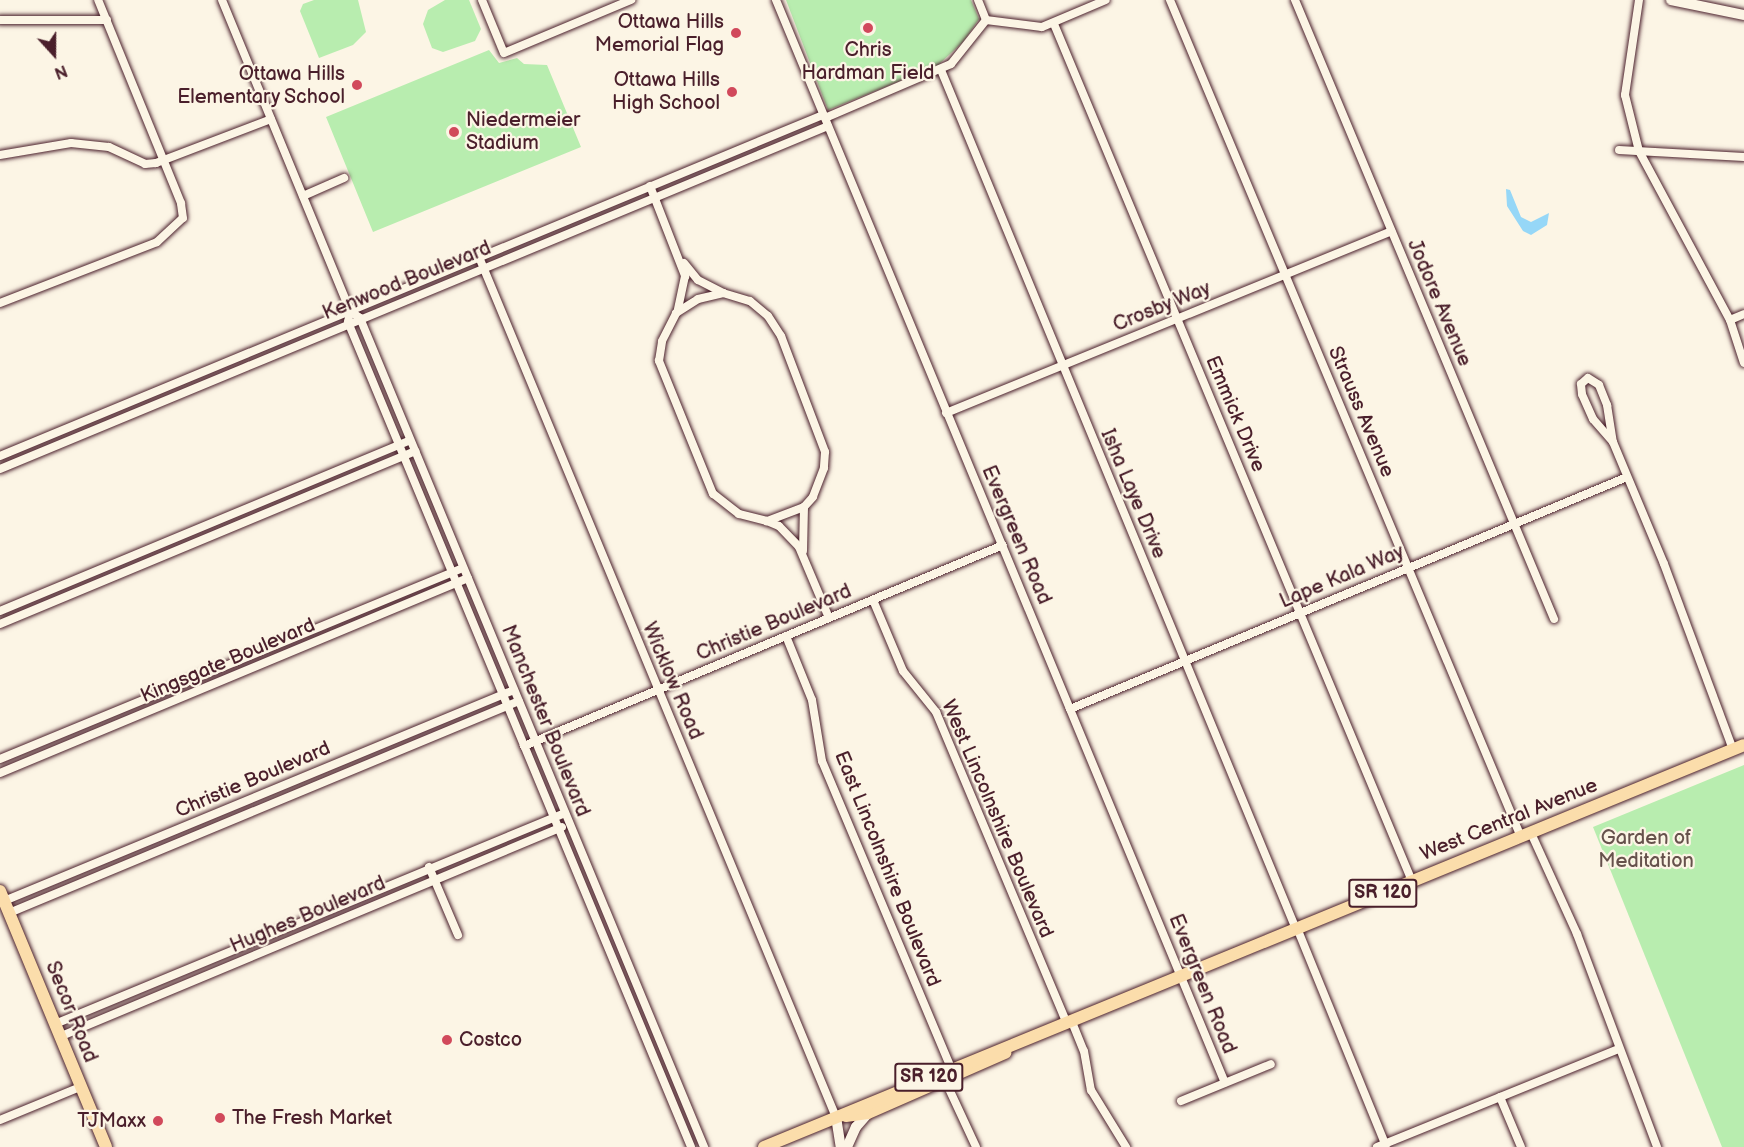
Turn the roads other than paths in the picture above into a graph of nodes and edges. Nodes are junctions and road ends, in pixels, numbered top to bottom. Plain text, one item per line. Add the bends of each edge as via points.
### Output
1 (98, 0) edge
2 (222, 0) edge
3 (482, 0) edge
4 (631, 0) edge
5 (777, 0) edge
6 (978, 0) edge
7 (1106, 0) edge
8 (1170, 0) edge
9 (1295, 0) edge
10 (1639, 0) edge
11 (1671, 0) edge
12 (1744, 15) edge
13 (0, 20) edge
14 (107, 20) junction
15 (986, 20) junction
16 (1054, 24) junction
17 (941, 70) junction
18 (271, 119) junction
19 (825, 120) junction
20 (1619, 150) dead end
21 (1639, 151) junction
22 (0, 155) edge
23 (1744, 157) edge
24 (164, 162) junction
25 (344, 178) dead end
26 (650, 186) junction
27 (303, 196) junction
28 (655, 197) junction
29 (1391, 231) junction
30 (479, 257) junction
31 (681, 260) junction
32 (483, 267) junction
33 (1285, 274) junction
34 (723, 293) junction
35 (0, 303) edge
36 (350, 311) junction
37 (676, 313) junction
38 (1744, 314) edge
39 (360, 318) junction
40 (1177, 319) junction
41 (1730, 320) junction
42 (348, 322) junction
43 (1744, 363) edge
44 (1062, 365) junction
45 (946, 413) junction
46 (410, 440) junction
47 (1613, 442) junction
48 (399, 444) junction
49 (415, 451) junction
50 (0, 456) edge
51 (404, 456) junction
52 (0, 469) edge
53 (1627, 477) junction
54 (804, 507) junction
55 (767, 522) junction
56 (1515, 524) junction
57 (1003, 545) junction
58 (804, 556) junction
59 (1407, 567) junction
60 (464, 568) junction
61 (452, 573) junction
62 (468, 578) junction
63 (456, 583) junction
64 (873, 600) junction
65 (0, 611) edge
66 (1301, 613) junction
67 (829, 618) junction
68 (1554, 619) dead end
69 (0, 624) edge
70 (786, 636) junction
71 (1184, 660) junction
72 (514, 690) junction
73 (658, 690) junction
74 (503, 694) junction
75 (519, 701) junction
76 (508, 705) junction
77 (1070, 709) junction
78 (535, 741) junction
79 (524, 746) junction
80 (1738, 747) edge
81 (0, 759) edge
82 (0, 773) edge
83 (565, 813) junction
84 (554, 817) junction
85 (569, 824) junction
86 (559, 828) junction
87 (1526, 835) junction
88 (429, 867) junction
89 (435, 880) junction
90 (1412, 881) junction
91 (5, 902) edge
92 (1297, 929) junction
93 (458, 935) dead end
94 (1181, 976) junction
95 (1069, 1023) junction
96 (55, 1024) junction
97 (59, 1037) junction
98 (1618, 1049) junction
99 (1271, 1064) dead end
100 (948, 1074) junction
101 (1225, 1083) junction
102 (80, 1087) junction
103 (1500, 1097) junction
104 (1181, 1101) dead end
105 (868, 1113) junction
106 (836, 1117) junction
107 (0, 1120) edge
108 (1383, 1146) edge
109 (106, 1147) edge
110 (691, 1147) edge
111 (704, 1147) edge
112 (764, 1147) edge
113 (841, 1147) edge
114 (847, 1147) edge
115 (976, 1147) edge
116 (1126, 1147) edge
117 (1521, 1147) edge
118 (1657, 1147) edge

1 - 14 street
2 - 18 street
3 - 4 street via 504,53
5 - 19 street, Evergreen Road
6 - 15 street
7 - 16 street
8 - 33 street, Strauss Avenue
9 - 29 street, Jodore Avenue
10 - 21 street via 1625,95
11 - 12 street
13 - 14 street
14 - 24 street
15 - 16 street via 1042,27
15 - 17 street via 951,64
16 - 40 street, Emmick Drive
17 - 19 street
17 - 44 street, Isha Laye Drive
18 - 24 street
18 - 27 street
19 - 26 street, Kenwood Boulevard
19 - 28 street, Kenwood Boulevard
19 - 45 street, Evergreen Road
20 - 21 street
21 - 23 street
21 - 41 street
22 - 24 street via 71,142 108,147 145,164
24 - 35 street via 183,218 157,242
25 - 27 street
26 - 28 street
26 - 30 street, Kenwood Boulevard
27 - 36 street
28 - 31 street
28 - 32 street, Kenwood Boulevard
29 - 33 street, Crosby Way
29 - 56 street, Jodore Avenue
30 - 32 street, Wicklow Road
30 - 36 street, Kenwood Boulevard
31 - 34 street via 698,280
31 - 37 street via 685,288
32 - 39 street, Kenwood Boulevard
32 - 73 street, Wicklow Road
33 - 40 street, Crosby Way
33 - 59 street, Strauss Avenue
34 - 37 street via 698,299
34 - 54 street via 761,306 768,316 781,336 820,434 824,468 813,497
36 - 39 street
36 - 42 street
36 - 50 street, Kenwood Boulevard
37 - 55 street via 662,341 659,361 713,495 739,514
38 - 41 street
39 - 42 street, Kenwood Boulevard
39 - 46 street, Manchester Boulevard
40 - 44 street, Crosby Way
40 - 66 street, Emmick Drive
41 - 43 street
42 - 48 street, Manchester Boulevard
42 - 52 street, Kenwood Boulevard
44 - 45 street, Crosby Way
44 - 71 street, Isha Laye Drive
45 - 57 street, Evergreen Road
46 - 48 street
46 - 49 street, Manchester Boulevard
47 - 47 street via 1610,412 1599,385 1592,377 1583,380 1580,389 1590,412
47 - 53 street
48 - 51 street, Manchester Boulevard
48 - 65 street
49 - 51 street
49 - 60 street, Manchester Boulevard
51 - 61 street, Manchester Boulevard
51 - 69 street
53 - 56 street, Lape Kala Way
53 - 80 street
54 - 55 street
54 - 58 street
55 - 58 street via 786,532
56 - 59 street, Lape Kala Way
56 - 68 street, Jodore Avenue
57 - 64 street, Christie Boulevard
57 - 77 street, Evergreen Road
58 - 67 street
59 - 66 street, Lape Kala Way
59 - 87 street, Strauss Avenue
60 - 61 street, Kingsgate Boulevard
60 - 62 street, Manchester Boulevard
61 - 63 street, Manchester Boulevard
61 - 81 street, Kingsgate Boulevard
62 - 63 street, Kingsgate Boulevard
62 - 72 street, Manchester Boulevard
63 - 74 street, Manchester Boulevard
63 - 82 street, Kingsgate Boulevard
64 - 67 street, Christie Boulevard
64 - 95 street, West Lincolnshire Boulevard via 903,671 936,712
66 - 71 street, Lape Kala Way
66 - 90 street, Emmick Drive
67 - 70 street, Christie Boulevard
70 - 73 street, Christie Boulevard
70 - 100 street, East Lincolnshire Boulevard via 812,700 822,761
71 - 77 street, Lape Kala Way
71 - 92 street, Isha Laye Drive
72 - 74 street, Christie Boulevard
72 - 75 street, Manchester Boulevard
73 - 78 street, Christie Boulevard
73 - 106 street, Wicklow Road
74 - 76 street, Manchester Boulevard
74 - 91 street, Christie Boulevard
75 - 76 street, Christie Boulevard
75 - 78 street, Manchester Boulevard
76 - 79 street, Manchester Boulevard
76 - 91 street, Christie Boulevard
77 - 94 street, Evergreen Road
78 - 79 street, Christie Boulevard
78 - 83 street, Manchester Boulevard
79 - 84 street, Manchester Boulevard
80 - 87 main road, West Central Avenue / SR 120
83 - 84 street, Hughes Boulevard
83 - 85 street, Manchester Boulevard
84 - 86 street, Manchester Boulevard
84 - 88 street, Hughes Boulevard
85 - 86 street, Hughes Boulevard
85 - 111 street, Manchester Boulevard
86 - 89 street, Hughes Boulevard
86 - 110 street, Manchester Boulevard
87 - 90 main road, West Central Avenue / SR 120
87 - 98 street, Strauss Avenue via 1573,925
88 - 89 street
88 - 96 street, Hughes Boulevard
89 - 93 street
89 - 97 street, Hughes Boulevard
90 - 92 main road, West Central Avenue / SR 120
91 - 96 main road, Secor Road
92 - 94 main road, West Central Avenue / SR 120
92 - 108 street, Isha Laye Drive
94 - 95 main road, West Central Avenue / SR 120
94 - 101 street, Evergreen Road
95 - 100 main road, West Central Avenue / SR 120
95 - 116 street, West Lincolnshire Boulevard via 1084,1051 1091,1090
96 - 97 main road, Secor Road
97 - 102 main road, Secor Road
98 - 103 street
98 - 118 street, Strauss Avenue
99 - 101 street, Evergreen Road
100 - 105 main road, West Central Avenue / SR 120
100 - 106 main road, West Central Avenue / SR 120
100 - 115 street, East Lincolnshire Boulevard
101 - 104 street, Evergreen Road
102 - 107 street
102 - 109 main road, Secor Road
103 - 108 street
103 - 117 street
105 - 106 main road, West Central Avenue / SR 120
105 - 114 street via 856,1126
106 - 112 main road, West Central Avenue / SR 120
106 - 113 street

